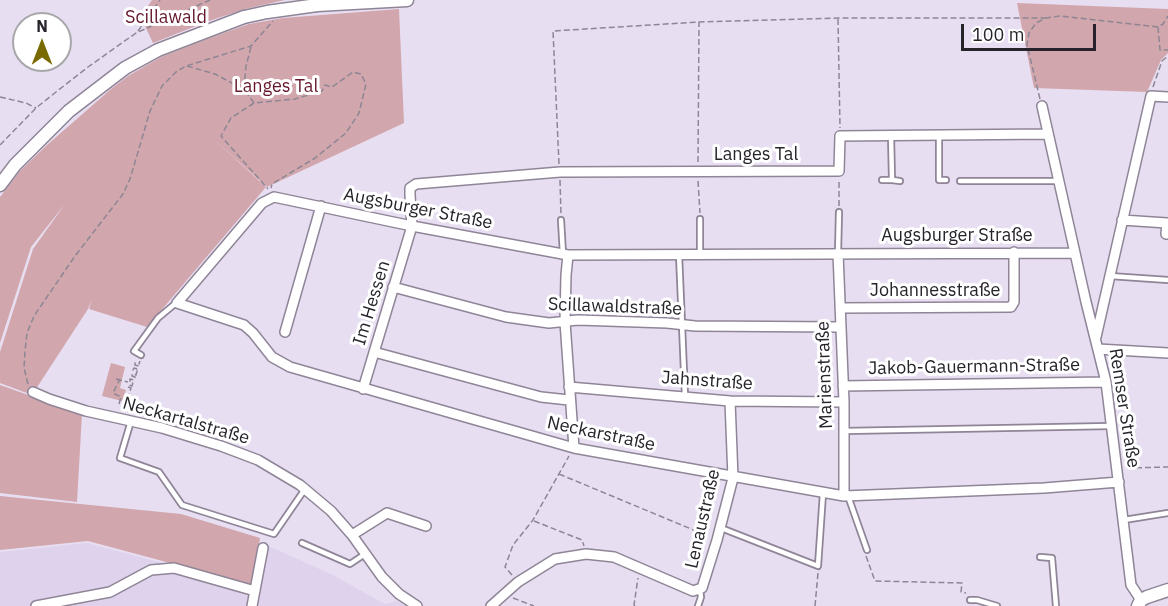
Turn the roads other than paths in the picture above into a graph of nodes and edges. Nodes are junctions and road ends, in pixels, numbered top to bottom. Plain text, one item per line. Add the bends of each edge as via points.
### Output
1 (407, 0) edge
2 (1168, 97) edge
3 (1042, 106) road end
4 (1048, 134) junction
5 (891, 135) junction
6 (939, 135) junction
7 (882, 180) dead end
8 (892, 180) junction
9 (932, 180) dead end
10 (939, 180) junction
11 (946, 180) dead end
12 (900, 181) dead end
13 (960, 181) dead end
14 (1060, 181) junction
15 (0, 185) edge
16 (321, 206) junction
17 (839, 212) road end
18 (700, 219) road end
19 (561, 220) road end
20 (1122, 220) junction
21 (412, 226) junction
22 (1168, 234) edge
23 (1014, 252) junction
24 (838, 253) junction
25 (1075, 253) junction
26 (679, 254) junction
27 (566, 255) junction
28 (700, 255) junction
29 (1110, 276) junction
30 (1168, 280) edge
31 (393, 287) junction
32 (177, 303) junction
33 (840, 308) junction
34 (565, 322) junction
35 (682, 324) junction
36 (840, 327) junction
37 (285, 332) dead end
38 (1095, 339) junction
39 (1098, 349) junction
40 (374, 352) junction
41 (1168, 353) edge
42 (141, 355) road end
43 (1106, 382) junction
44 (843, 386) junction
45 (569, 387) junction
46 (363, 389) junction
47 (33, 392) dead end
48 (685, 396) junction
49 (569, 400) junction
50 (730, 401) junction
51 (844, 402) junction
52 (132, 421) junction
53 (1112, 426) junction
54 (844, 431) junction
55 (574, 448) junction
56 (733, 478) junction
57 (1119, 483) junction
58 (305, 489) junction
59 (823, 493) junction
60 (846, 496) junction
61 (1168, 513) edge
62 (1124, 520) junction
63 (426, 526) dead end
64 (720, 528) junction
65 (352, 535) junction
66 (302, 543) dead end
67 (264, 548) dead end
68 (866, 548) road end
69 (365, 554) junction
70 (1040, 557) dead end
71 (700, 590) junction
72 (1168, 590) edge
73 (255, 591) junction
74 (970, 600) dead end
75 (1140, 603) edge
76 (36, 606) edge
77 (252, 606) edge
78 (417, 606) edge
79 (492, 606) edge
80 (698, 606) edge
81 (997, 606) edge
82 (1056, 606) edge

1 - 15 main road, bridge via 267,12 158,50 125,68 69,111
2 - 20 street, Remser Straße via 1150,96
3 - 4 street
4 - 6 street
4 - 14 street
5 - 6 street
5 - 8 lane
5 - 21 street, Langes Tal via 840,136 839,171 560,172 416,184 410,188
6 - 10 lane
7 - 8 lane
8 - 12 lane
9 - 10 lane
10 - 11 lane
13 - 14 lane
14 - 25 street
16 - 21 street, Augsburger Straße
16 - 32 street, Augsburger Straße via 274,196 267,199
16 - 37 street
17 - 24 lane
18 - 28 lane
19 - 27 lane
20 - 22 street via 1167,223
20 - 29 street, Remser Straße
21 - 27 street, Augsburger Straße
21 - 31 street, Im Hessen
23 - 24 street, Augsburger Straße
23 - 25 street, Augsburger Straße
23 - 33 street, Johannesstraße via 1011,307
24 - 28 street, Augsburger Straße
24 - 33 street, Marienstraße
25 - 38 street
26 - 27 street, Augsburger Straße
26 - 28 street, Augsburger Straße
26 - 35 lane
27 - 34 street
29 - 30 lane
29 - 38 street, Remser Straße
31 - 34 street, Scillawaldstraße via 506,317
31 - 40 street, Im Hessen
32 - 42 lane via 158,318 134,351
32 - 46 street, Neckarstraße via 244,325 272,357 290,367
33 - 36 street, Marienstraße
34 - 35 street, Scillawaldstraße
34 - 45 street
35 - 36 street, Scillawaldstraße
35 - 48 lane
36 - 44 street, Marienstraße
38 - 39 street, Remser Straße
39 - 41 street
39 - 43 street, Remser Straße
40 - 46 street, Im Hessen
40 - 49 street via 541,397
43 - 44 street, Jakob-Gauermann-Straße
43 - 53 street, Remser Straße
44 - 51 street, Marienstraße
45 - 48 street, Jahnstraße
45 - 49 street
46 - 55 street, Neckarstraße
47 - 52 street, Neckartalstraße via 79,409
48 - 50 street, Jahnstraße
49 - 55 street
50 - 51 street, Jahnstraße
50 - 56 street, Lenaustraße
51 - 54 street, Marienstraße
52 - 58 street, Neckartalstraße via 258,460
52 - 58 lane via 120,458 159,472 182,505 274,534
53 - 54 lane
53 - 57 street, Remser Straße
54 - 60 street, Marienstraße
55 - 56 street, Neckarstraße
56 - 59 street, Neckarstraße
56 - 64 street, Lenaustraße
57 - 60 street, Neckarstraße
57 - 62 street, Remser Straße
58 - 65 street, Neckartalstraße via 332,511
59 - 60 street, Neckarstraße
59 - 64 lane via 818,566
60 - 68 lane, Marienstraße
61 - 62 lane
62 - 75 street, Remser Straße via 1131,585
63 - 65 street via 387,513
64 - 71 street, Lenaustraße
65 - 69 street, Neckartalstraße
66 - 69 lane via 350,564
67 - 73 street
69 - 78 street, Neckartalstraße via 399,594
70 - 82 lane via 1052,558
71 - 79 street via 693,591 614,557 586,554 555,559 518,582
71 - 80 lane, Lenaustraße
72 - 75 main road
73 - 76 street via 174,568 151,570 110,592
73 - 77 street
74 - 81 lane

